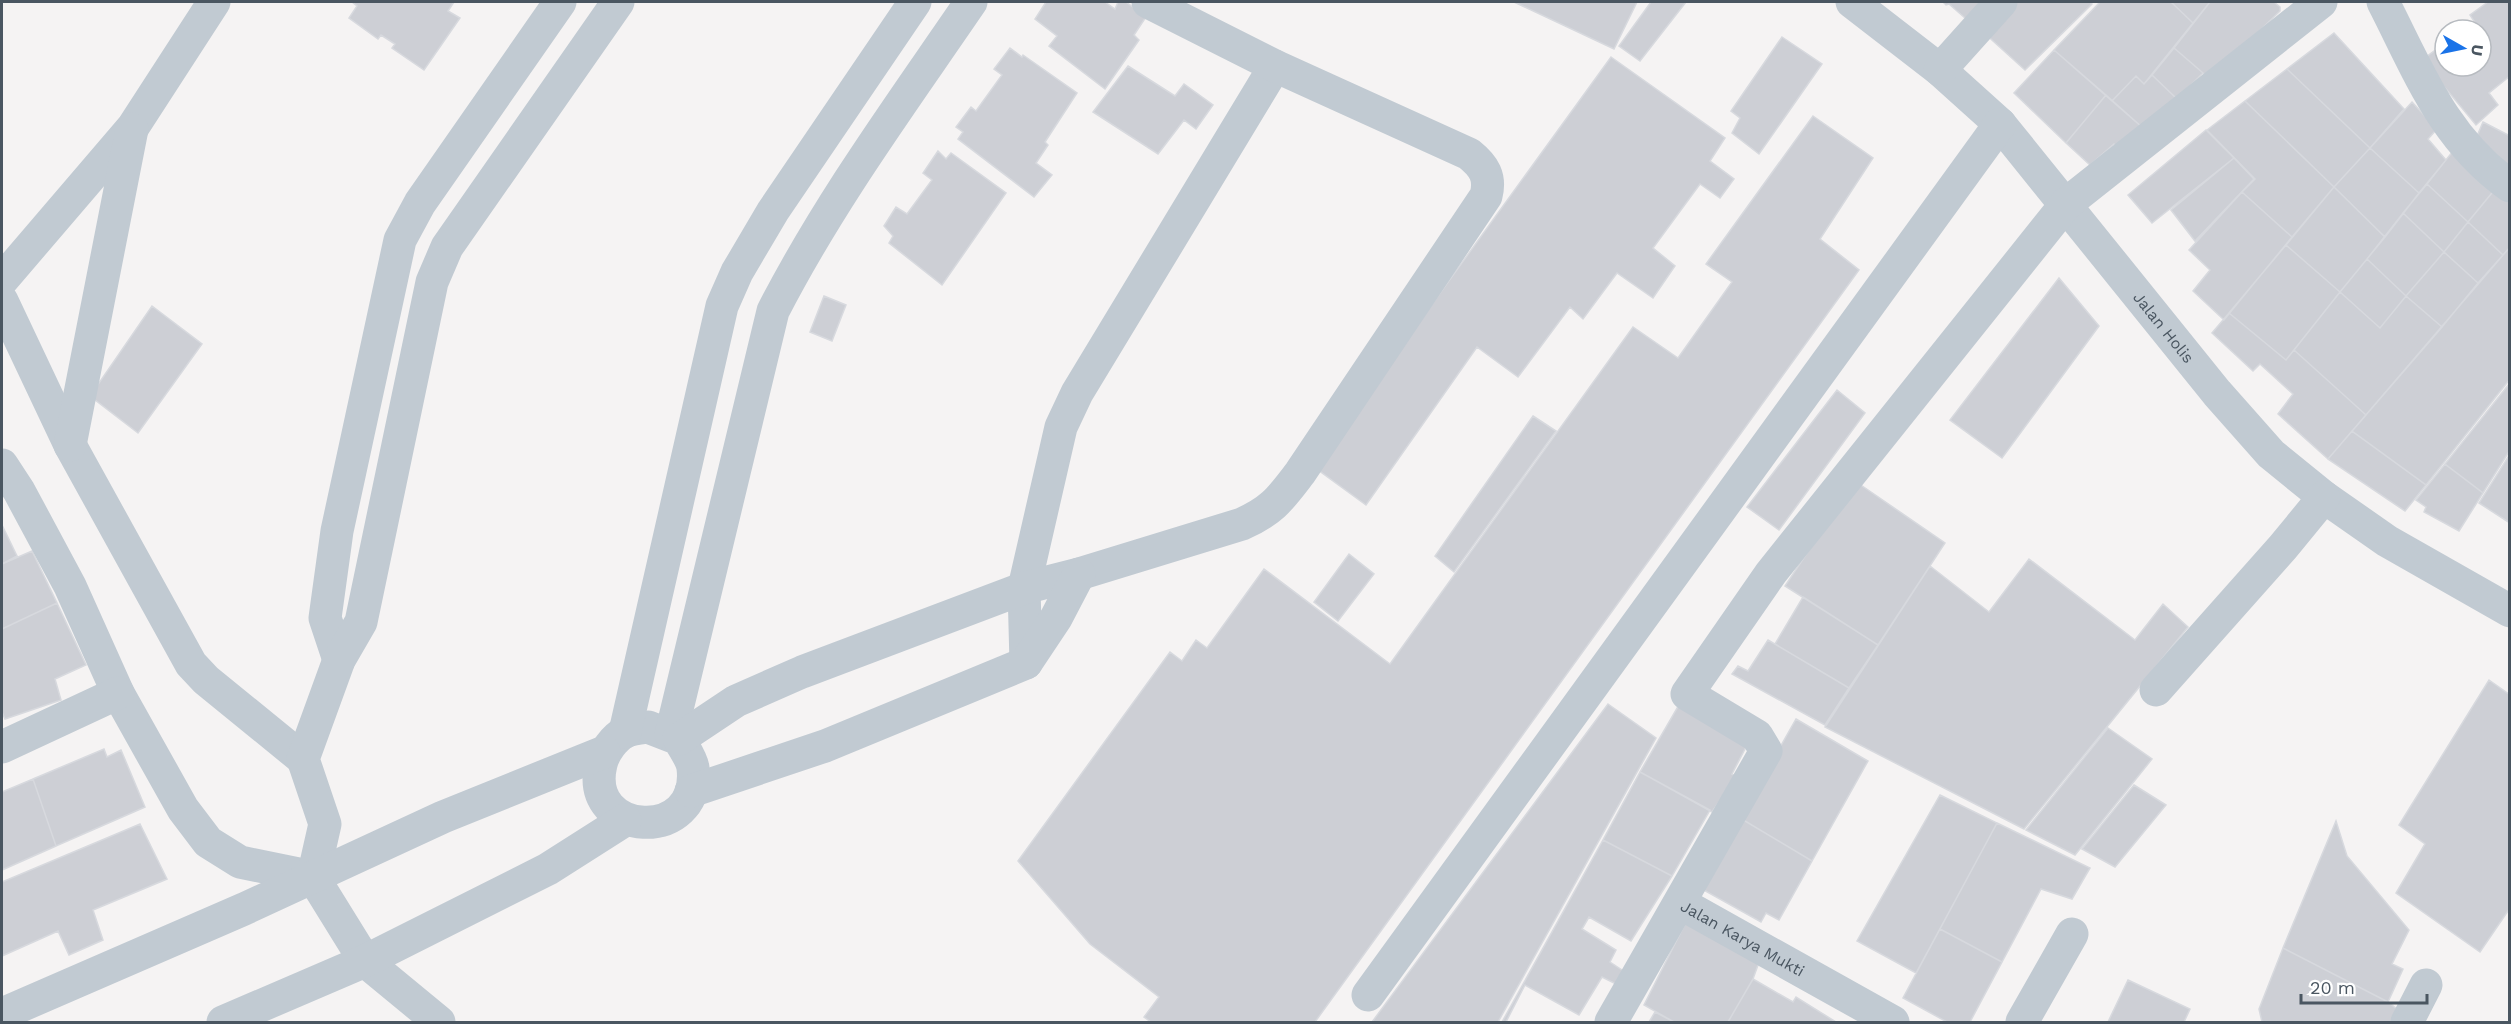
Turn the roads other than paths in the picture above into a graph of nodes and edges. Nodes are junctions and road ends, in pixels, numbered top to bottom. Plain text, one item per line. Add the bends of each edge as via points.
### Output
1 (214, 2) edge
2 (560, 2) edge
3 (618, 2) edge
4 (915, 2) edge
5 (971, 2) edge
6 (1148, 2) edge
7 (1852, 2) edge
8 (2001, 2) edge
9 (2321, 2) edge
10 (2383, 2) edge
11 (1275, 66) junction
12 (1940, 70) junction
13 (2000, 124) junction
14 (133, 127) junction
15 (2510, 186) edge
16 (2066, 204) junction
17 (391, 278) junction
18 (2, 280) edge
19 (430, 290) junction
20 (2, 301) edge
21 (70, 445) junction
22 (2, 465) edge
23 (2324, 497) junction
24 (1079, 574) junction
25 (1024, 588) junction
26 (2510, 611) edge
27 (339, 660) junction
28 (1026, 663) junction
29 (2156, 690) dead end
30 (118, 693) junction
31 (675, 736) junction
32 (614, 742) junction
33 (2, 747) edge
34 (303, 759) junction
35 (691, 791) junction
36 (625, 820) junction
37 (313, 877) junction
38 (1680, 903) junction
39 (2072, 934) dead end
40 (365, 962) junction
41 (2426, 984) dead end
42 (1368, 995) dead end
43 (2, 1014) edge
44 (223, 1023) edge
45 (439, 1023) edge
46 (1611, 1023) edge
47 (1893, 1023) edge
48 (2022, 1023) edge
49 (2407, 1023) edge

1 - 14 street
2 - 17 street via 420,203 400,240
3 - 19 street via 447,246
4 - 32 street via 772,211 722,306
5 - 31 street via 839,194 773,312
6 - 11 street
7 - 12 street, Jalan Holis
8 - 12 street
9 - 16 street
10 - 15 street via 2442,118 2457,138
11 - 24 street via 1469,154 1486,171 1486,196 1275,506 1242,524
11 - 25 street via 1077,393 1058,437
12 - 13 street, Jalan Holis
13 - 16 street, Jalan Holis
13 - 42 street
14 - 18 street
14 - 21 street
16 - 23 street, Jalan Holis via 2217,393 2271,454
16 - 38 street via 1771,573 1687,694 1757,736 1766,751
17 - 19 street
17 - 27 street via 337,531 325,618
19 - 27 street via 362,622
20 - 21 street
21 - 34 street via 191,664
22 - 30 street via 70,586
23 - 26 street, Jalan Holis via 2386,541
23 - 29 street
24 - 25 street
24 - 28 street
25 - 28 street
25 - 31 street via 802,672 736,701
27 - 34 street
28 - 35 street via 825,746
30 - 33 street
30 - 37 street via 183,809 208,842 240,862
31 - 32 street via 648,727
31 - 35 street via 693,766
32 - 36 street via 598,777 606,802
32 - 37 street
34 - 37 street via 325,824
35 - 36 street via 681,809 664,820 644,824
36 - 40 street via 548,869
37 - 40 street
37 - 43 street
38 - 46 street, Jalan Karya Mukti
38 - 47 street, Jalan Karya Mukti
39 - 48 street
40 - 44 street
40 - 45 street
41 - 49 street

